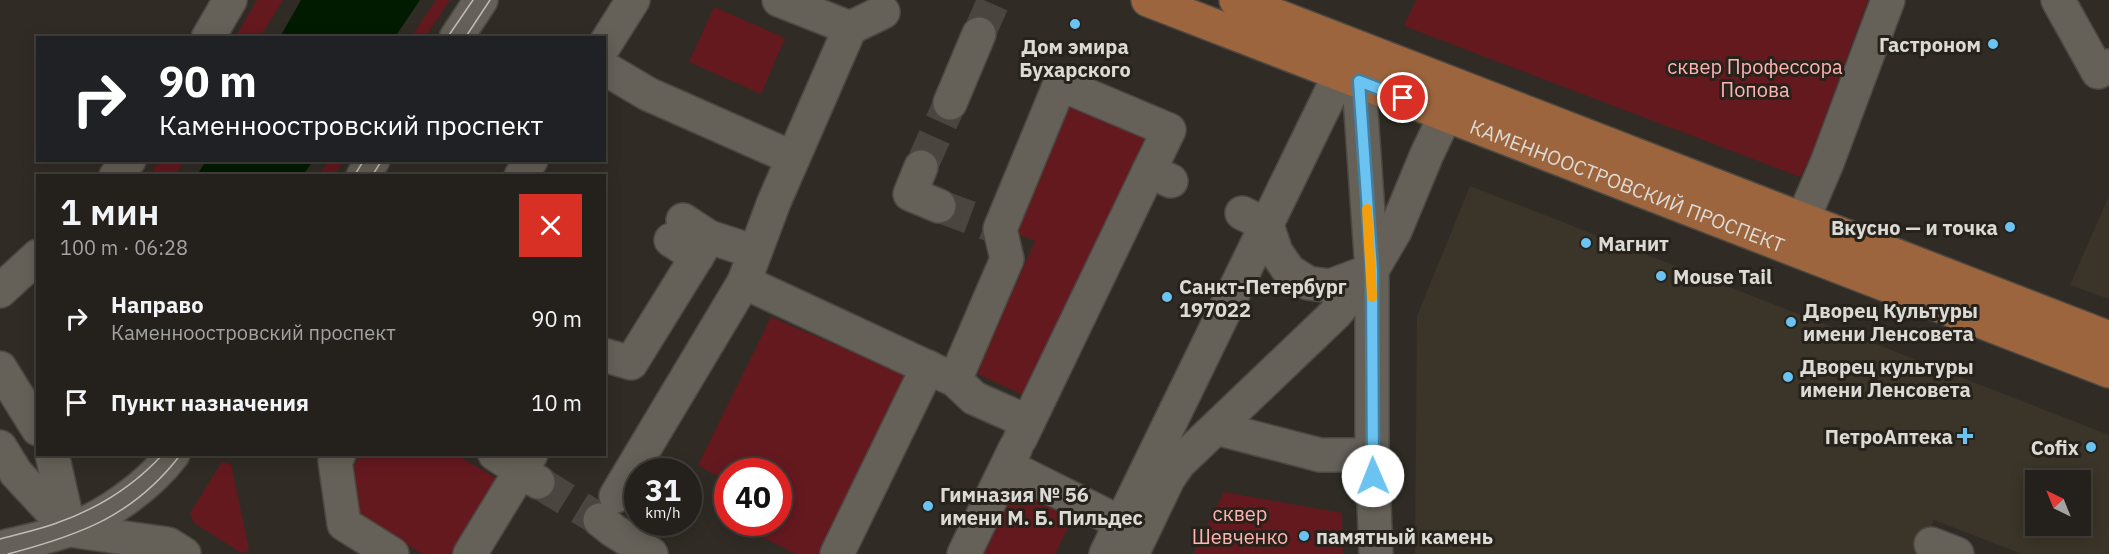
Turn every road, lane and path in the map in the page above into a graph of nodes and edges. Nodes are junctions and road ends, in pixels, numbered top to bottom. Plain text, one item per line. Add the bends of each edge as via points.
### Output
1 (230, 0) edge
2 (481, 0) edge
3 (633, 0) edge
4 (778, 0) edge
5 (1148, 0) edge
6 (1236, 0) edge
7 (1888, 0) edge
8 (2058, 0) edge
9 (883, 12) dead end
10 (850, 28) junction
11 (979, 33) tunnel mouth
12 (209, 36) edge
13 (457, 36) edge
14 (606, 43) edge
15 (2109, 66) edge
16 (1352, 67) junction
17 (606, 69) edge
18 (950, 103) tunnel mouth
19 (1446, 114) junction
20 (793, 158) junction
21 (127, 162) edge
22 (921, 167) tunnel mouth
23 (118, 174) edge
24 (939, 206) tunnel mouth
25 (1254, 219) junction
26 (1803, 219) junction
27 (755, 252) junction
28 (36, 258) edge
29 (1372, 270) junction
30 (744, 282) junction
31 (0, 291) edge
32 (2109, 338) edge
33 (606, 356) edge
34 (0, 368) edge
35 (2109, 371) edge
36 (941, 373) junction
37 (36, 426) edge
38 (1216, 428) junction
39 (1018, 444) junction
40 (1372, 455) junction
41 (52, 456) edge
42 (171, 456) edge
43 (338, 456) edge
44 (8, 460) edge
45 (521, 465) edge
46 (1121, 524) junction
47 (607, 525) edge
48 (68, 542) edge
49 (0, 548) edge
50 (184, 554) edge
51 (392, 554) edge
52 (470, 554) edge
53 (651, 554) edge
54 (837, 554) edge
55 (964, 554) edge
56 (1106, 554) edge
57 (1132, 554) edge
58 (1376, 554) edge

1 - 12 street
2 - 13 street
3 - 14 street
4 - 10 street
5 - 16 main road, КАМЕННООСТРОВСКИЙ ПРОСПЕКТ
6 - 16 main road, КАМЕННООСТРОВСКИЙ ПРОСПЕКТ
7 - 26 street
8 - 15 street via 2098,72
9 - 10 street
10 - 20 street
11 - 18 street
16 - 19 main road, КАМЕННООСТРОВСКИЙ ПРОСПЕКТ
16 - 25 street
16 - 26 main road, КАМЕННООСТРОВСКИЙ ПРОСПЕКТ
16 - 29 street
17 - 20 street via 648,94
19 - 29 street via 1395,231
19 - 35 main road, КАМЕННООСТРОВСКИЙ ПРОСПЕКТ
20 - 27 street
21 - 23 street
22 - 24 street via 910,194
25 - 29 street via 1289,271 1308,283 1330,286
25 - 46 street
26 - 32 main road, КАМЕННООСТРОВСКИЙ ПРОСПЕКТ
27 - 30 street
27 - 33 street via 690,238 631,363
28 - 31 street
29 - 38 street via 1336,313
29 - 40 street
30 - 36 street
30 - 47 street
34 - 37 street
36 - 39 street via 974,398
36 - 39 street via 1007,259 995,227 1060,84 1169,130 1160,176
36 - 54 street
38 - 40 street via 1320,455
38 - 57 street via 1173,471
39 - 46 street
39 - 55 street
40 - 58 street
41 - 48 street
42 - 48 street via 125,500
43 - 51 street via 335,461 344,524
44 - 48 street
45 - 52 street
46 - 56 street
47 - 53 street
48 - 49 street
48 - 50 street via 168,544

